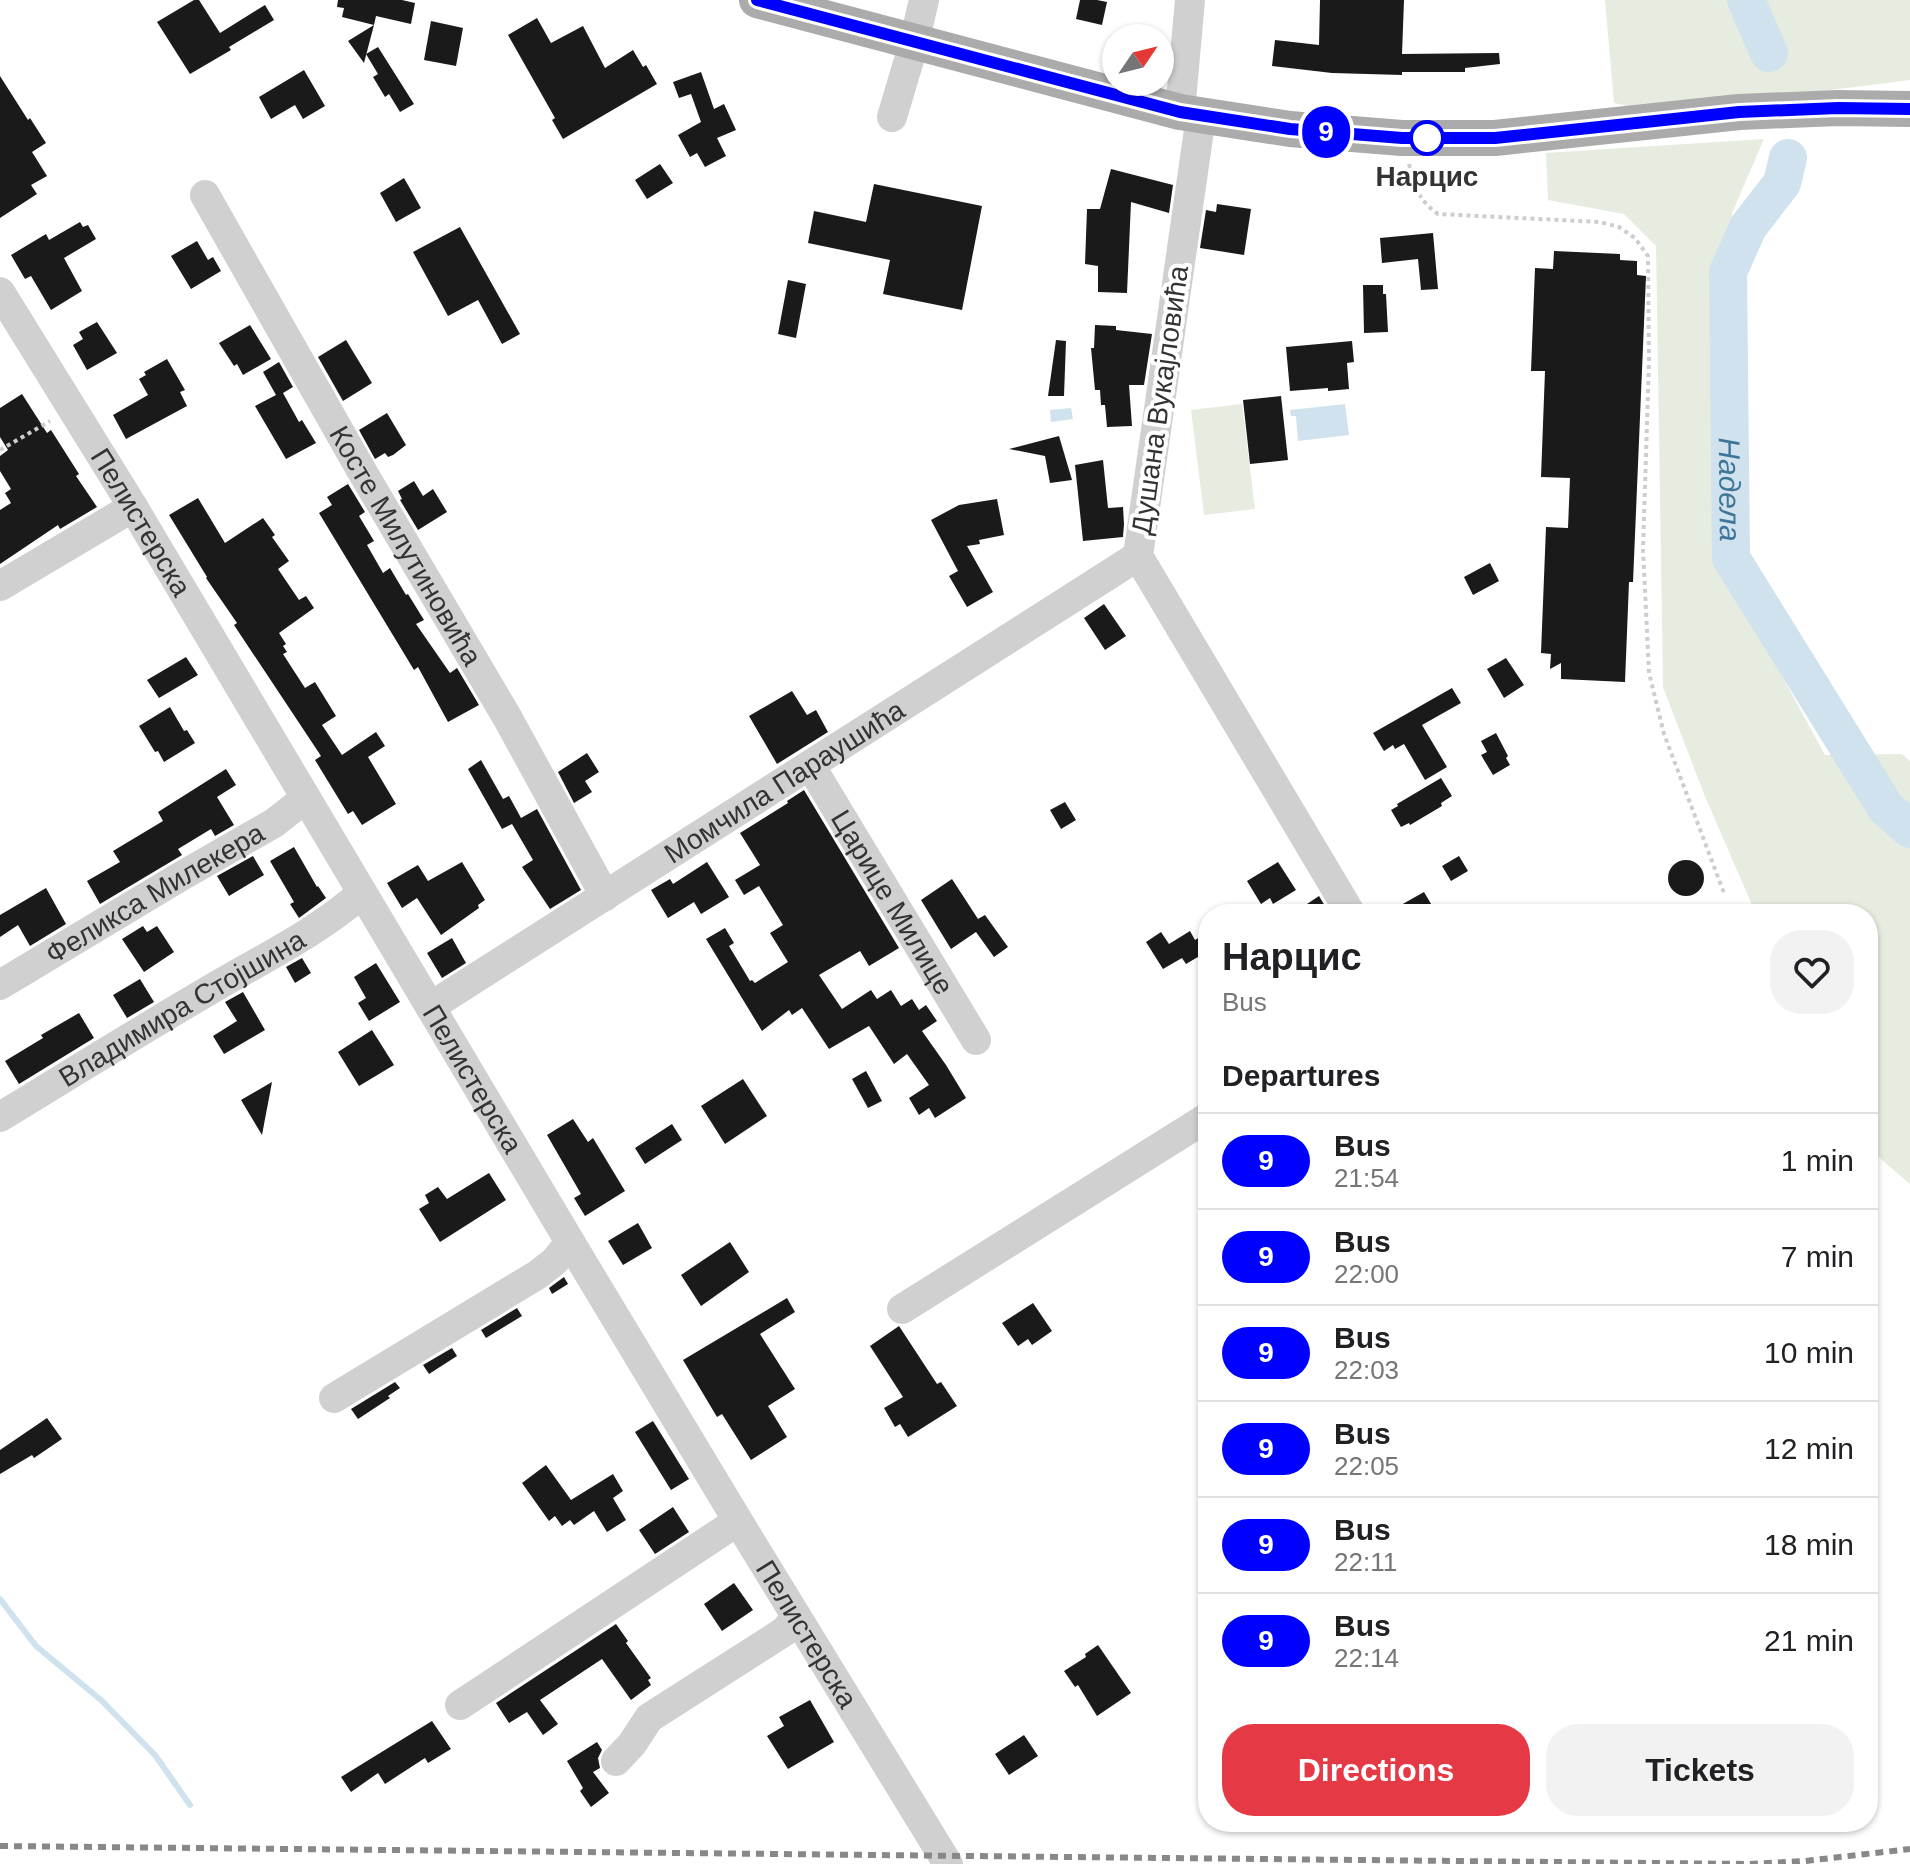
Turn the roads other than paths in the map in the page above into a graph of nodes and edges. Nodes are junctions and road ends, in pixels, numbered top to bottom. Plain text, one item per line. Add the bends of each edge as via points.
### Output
1 (757, 0) edge
2 (924, 0) edge
3 (1190, 0) edge
4 (914, 43) junction
5 (1910, 109) edge
6 (1190, 114) junction
7 (892, 117) dead end
8 (205, 195) dead end
9 (0, 292) edge
10 (133, 507) junction
11 (1138, 556) junction
12 (0, 586) edge
13 (810, 765) junction
14 (306, 798) junction
15 (362, 893) junction
16 (605, 896) junction
17 (1345, 904) edge
18 (0, 985) edge
19 (430, 1007) junction
20 (976, 1040) dead end
21 (0, 1117) edge
22 (1198, 1123) edge
23 (570, 1242) junction
24 (902, 1309) dead end
25 (334, 1398) dead end
26 (738, 1521) junction
27 (796, 1616) junction
28 (460, 1705) dead end
29 (616, 1761) dead end
30 (948, 1864) edge

1 - 4 main road
2 - 4 street
3 - 6 street, Душана Вукајловића
4 - 6 main road
4 - 7 street
5 - 6 main road via 1739,112 1495,138 1402,138
6 - 11 street, Душана Вукајловића
8 - 16 street, Косте Милутиновића
9 - 10 street, Пелистерска
10 - 12 street
10 - 14 street, Пелистерска
11 - 13 street, Момчила Параушића
11 - 17 street, Душана Вукајловића
13 - 16 street, Момчила Параушића
13 - 20 street, Царице Милице
14 - 15 street, Пелистерска
14 - 18 street, Феликса Милекера via 274,823
15 - 19 street, Пелистерска
15 - 21 street, Владимира Стојшина via 309,932
16 - 19 street, Момчила Параушића
19 - 23 street, Пелистерска
22 - 24 street
23 - 25 street via 537,1275
23 - 26 street, Пелистерска
26 - 27 street, Пелистерска
26 - 28 street
27 - 29 street via 785,1631 649,1718
27 - 30 street, Пелистерска

